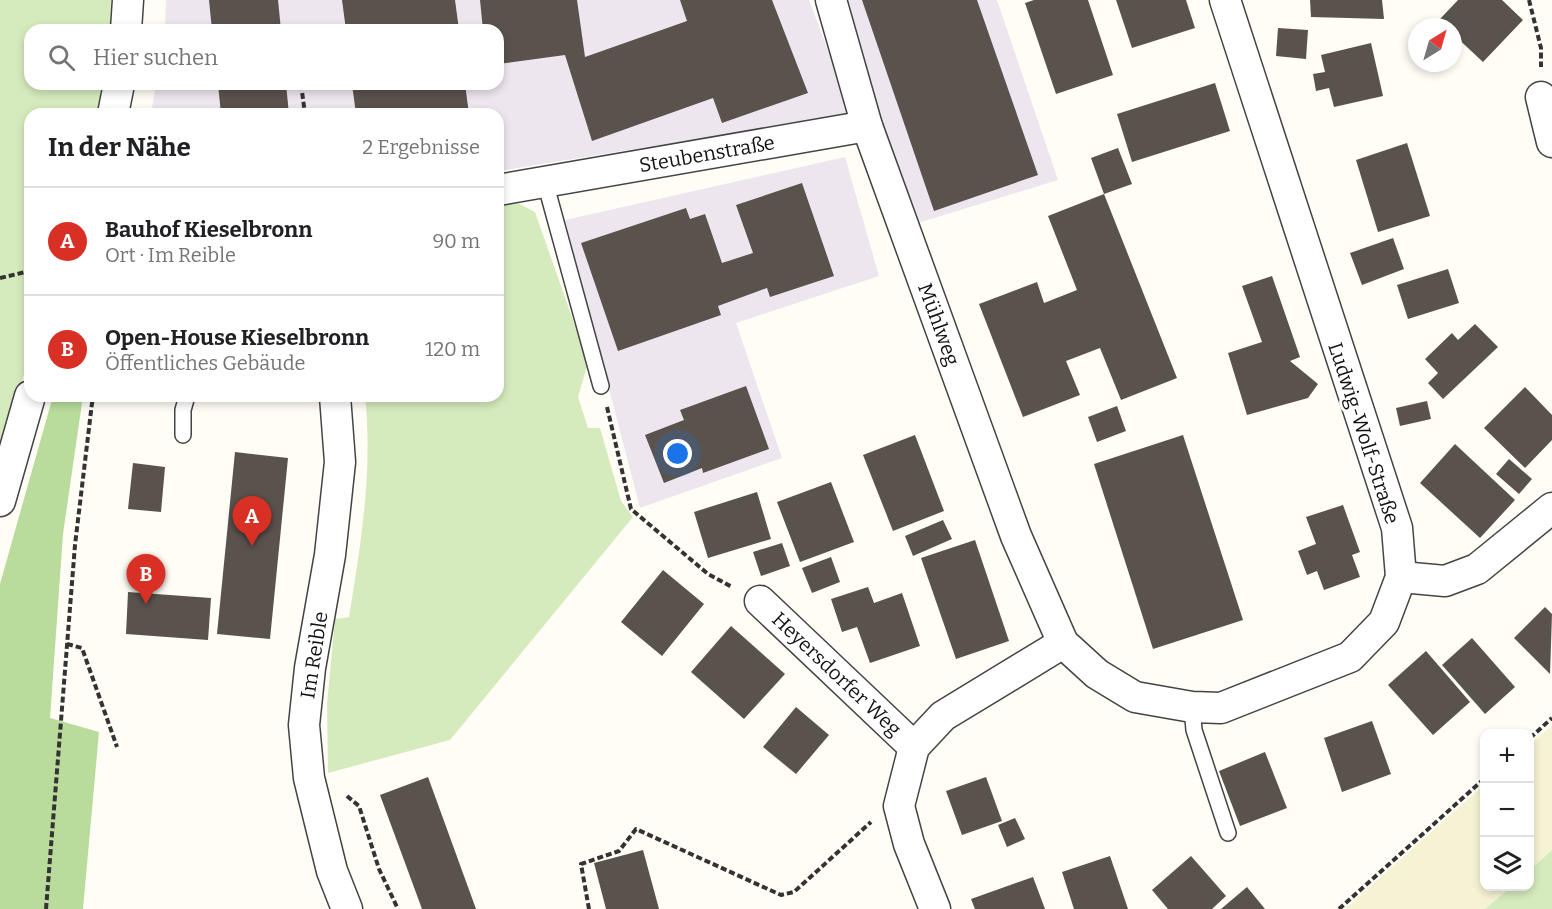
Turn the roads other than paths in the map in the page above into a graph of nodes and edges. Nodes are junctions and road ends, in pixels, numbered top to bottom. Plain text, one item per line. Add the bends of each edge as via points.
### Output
1 (128, 0) edge
2 (831, 0) edge
3 (1225, 0) edge
4 (126, 24) edge
5 (117, 90) edge
6 (1541, 97) road end
7 (114, 108) edge
8 (867, 126) junction
9 (1552, 142) edge
10 (545, 182) junction
11 (504, 189) edge
12 (602, 386) road end
13 (28, 402) edge
14 (185, 402) edge
15 (335, 402) edge
16 (183, 435) dead end
17 (0, 501) edge
18 (1552, 508) edge
19 (1401, 577) junction
20 (760, 601) road end
21 (1063, 643) junction
22 (1192, 707) junction
23 (914, 747) junction
24 (1228, 833) dead end
25 (347, 909) edge
26 (935, 909) edge

1 - 4 street
2 - 8 street, Mühlweg
3 - 19 street, Ludwig-Wolf-Straße via 1396,528
5 - 7 street
6 - 9 street
8 - 10 street, Steubenstraße
8 - 21 street, Mühlweg via 1016,536
10 - 11 street, Steubenstraße
10 - 12 lane
13 - 17 street
14 - 16 lane
15 - 25 street, Im Reible via 340,462 304,725 309,778 332,872
18 - 19 street via 1477,569 1445,581
19 - 22 street, Ludwig-Wolf-Straße via 1384,622 1350,657 1221,708
20 - 23 street, Heyersdorfer Weg
21 - 22 street, Ludwig-Wolf-Straße via 1097,674 1135,697
21 - 23 street via 944,716
22 - 24 lane via 1194,730
23 - 26 street via 899,806 909,844

